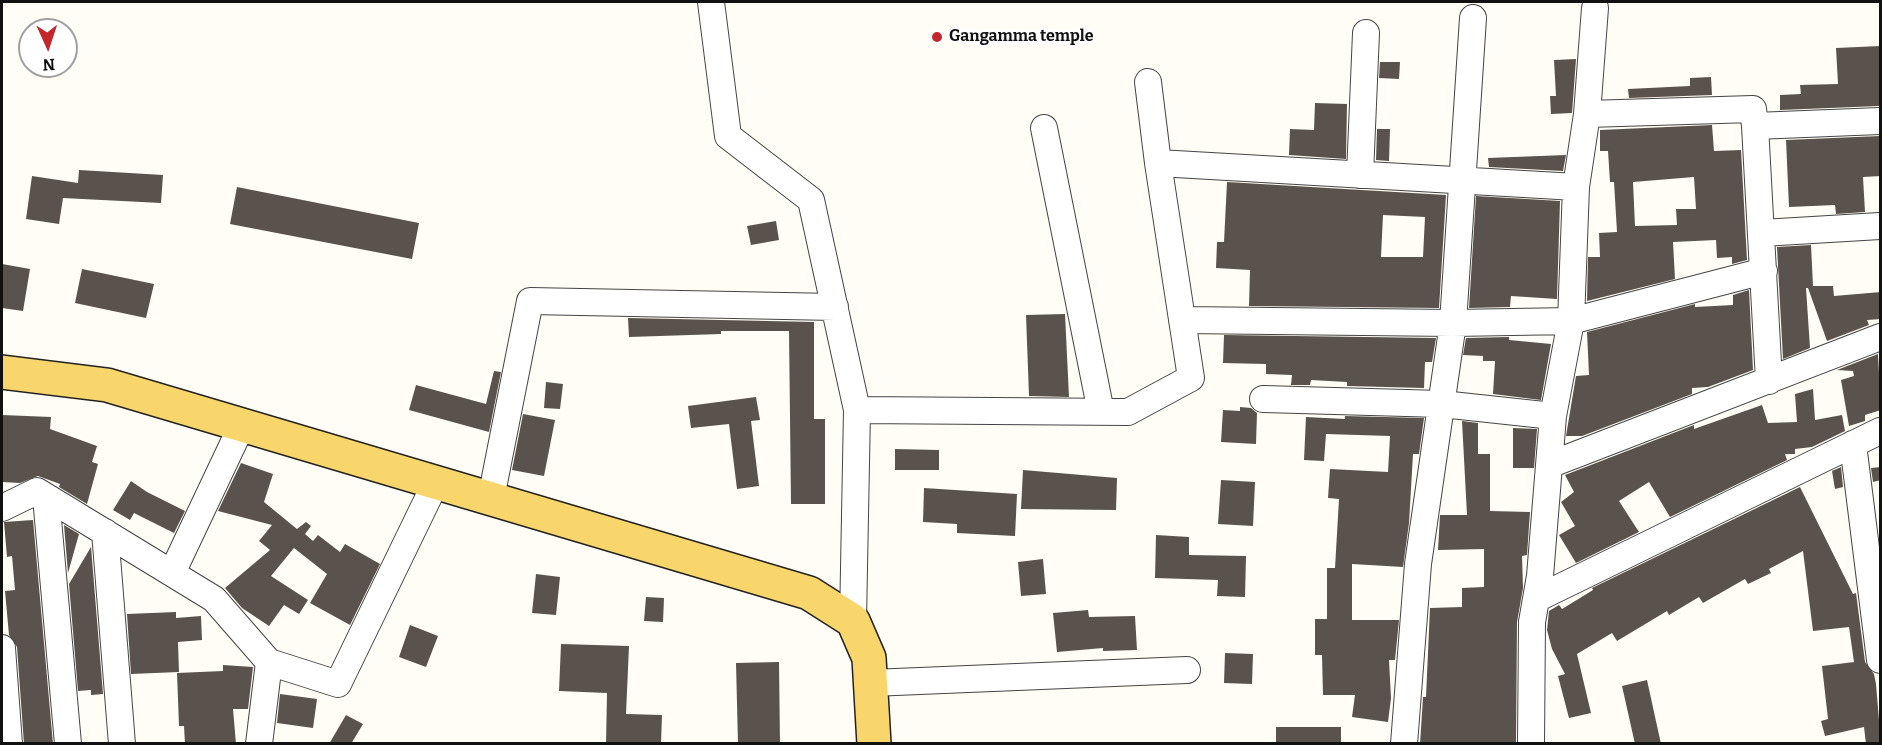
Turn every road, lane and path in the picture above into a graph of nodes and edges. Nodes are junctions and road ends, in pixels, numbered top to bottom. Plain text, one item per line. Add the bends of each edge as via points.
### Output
1 (711, 2) edge
2 (1595, 8) dead end
3 (1473, 18) dead end
4 (1366, 33) dead end
5 (1148, 82) dead end
6 (1587, 114) junction
7 (1881, 121) edge
8 (1755, 126) junction
9 (1044, 128) dead end
10 (1158, 163) junction
11 (1360, 175) junction
12 (1461, 181) junction
13 (1576, 187) junction
14 (1881, 226) edge
15 (1762, 233) junction
16 (1764, 271) junction
17 (835, 307) junction
18 (1182, 320) junction
19 (1571, 321) junction
20 (1454, 323) junction
21 (1881, 337) edge
22 (2, 372) edge
23 (1770, 381) junction
24 (1263, 399) dead end
25 (1442, 404) junction
26 (857, 410) junction
27 (1101, 411) junction
28 (1553, 416) junction
29 (242, 425) junction
30 (1881, 431) edge
31 (1853, 444) junction
32 (1549, 465) junction
33 (436, 482) junction
34 (46, 497) junction
35 (491, 498) junction
36 (2, 508) edge
37 (105, 532) junction
38 (172, 573) junction
39 (1536, 599) junction
40 (853, 621) junction
41 (2, 648) edge
42 (1881, 660) edge
43 (269, 662) junction
44 (1187, 670) dead end
45 (871, 683) junction
46 (9, 744) edge
47 (68, 744) edge
48 (122, 744) edge
49 (259, 744) edge
50 (874, 744) edge
51 (1404, 744) edge
52 (1531, 744) edge

1 - 17 street via 728,136 811,200
2 - 6 street
3 - 12 street
4 - 11 street
5 - 10 street
6 - 8 street via 1753,109
6 - 13 street
7 - 8 street
8 - 15 street
9 - 27 street
10 - 11 street
10 - 18 street
11 - 12 street
12 - 13 street
12 - 20 street
13 - 19 street
14 - 15 street
15 - 16 street
16 - 19 street
16 - 23 street
17 - 26 street
17 - 35 street via 530,301
18 - 20 street
18 - 27 street via 1191,378 1128,412
19 - 20 street
19 - 28 street
20 - 25 street
21 - 23 street
22 - 29 main road via 107,385
23 - 32 street
24 - 25 street
25 - 28 street
25 - 51 street via 1418,564
26 - 27 street
26 - 40 street
28 - 32 street
29 - 33 main road
29 - 38 street
30 - 31 street
31 - 39 street
31 - 42 street
32 - 39 street
33 - 35 main road
33 - 43 street via 339,684
34 - 36 street via 37,491
34 - 37 street
34 - 47 street
35 - 40 main road via 809,592
37 - 38 street
37 - 48 street
38 - 43 street via 214,599
39 - 52 street via 1532,621
40 - 45 main road via 870,658
41 - 46 street
43 - 49 street
44 - 45 street
45 - 50 main road

